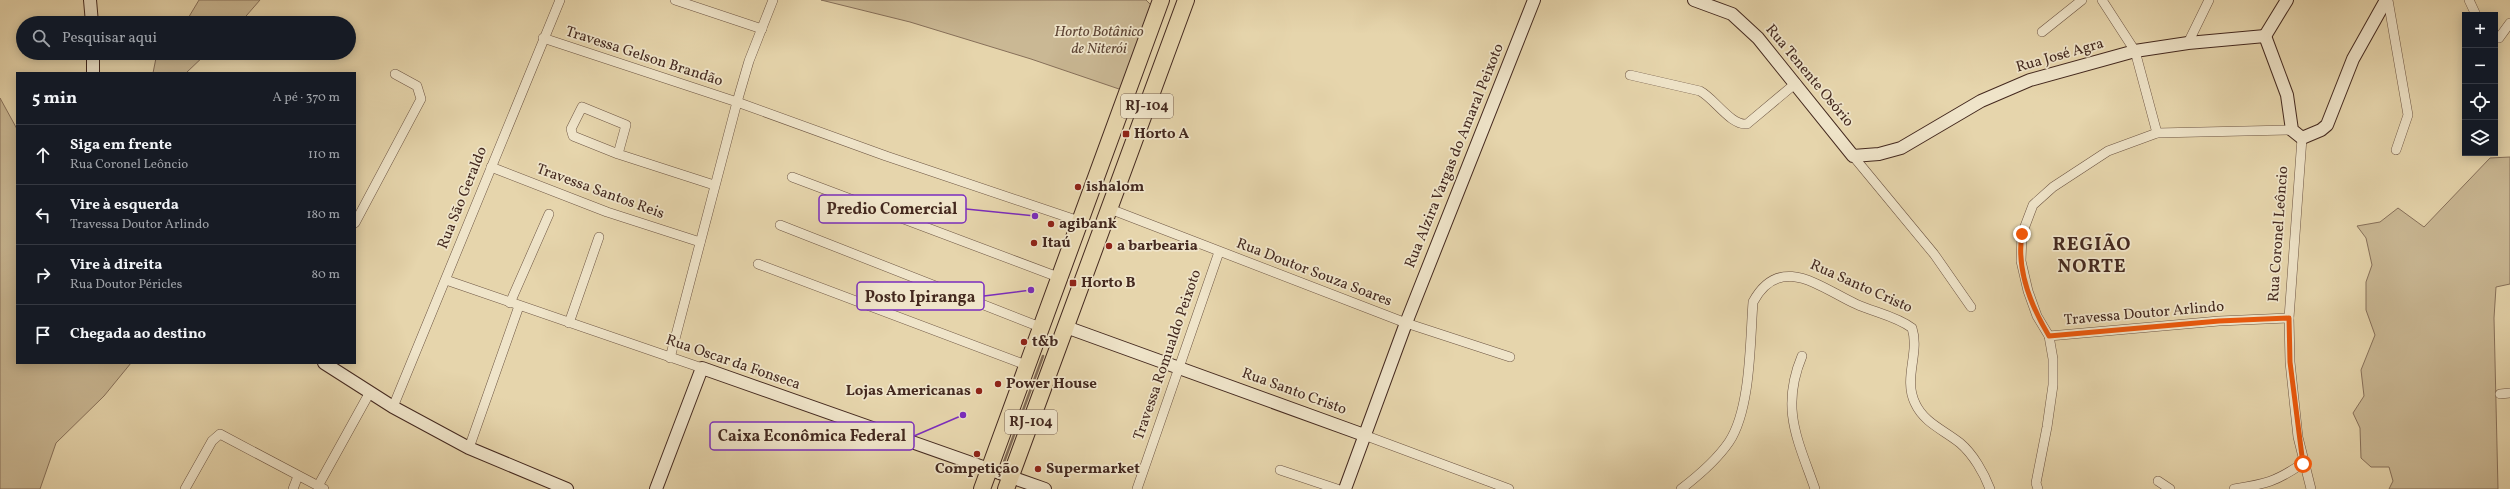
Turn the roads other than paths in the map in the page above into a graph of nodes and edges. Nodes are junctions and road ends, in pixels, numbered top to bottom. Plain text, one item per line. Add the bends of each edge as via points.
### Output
1 (90, 0) edge
2 (560, 0) edge
3 (675, 0) edge
4 (773, 0) edge
5 (1161, 0) edge
6 (1186, 0) edge
7 (1534, 0) edge
8 (1694, 0) edge
9 (2082, 0) edge
10 (2102, 0) edge
11 (2209, 0) edge
12 (2287, 0) edge
13 (2387, 0) edge
14 (2469, 0) edge
15 (2475, 12) edge
16 (91, 16) edge
17 (2510, 23) edge
18 (762, 29) junction
19 (2042, 32) dead end
20 (2265, 36) junction
21 (543, 38) junction
22 (2499, 38) dead end
23 (2188, 43) junction
24 (2135, 51) junction
25 (93, 60) edge
26 (93, 72) edge
27 (395, 74) dead end
28 (1630, 75) dead end
29 (1796, 83) junction
30 (737, 102) junction
31 (2292, 130) junction
32 (2157, 132) junction
33 (2302, 138) junction
34 (2396, 150) dead end
35 (618, 154) junction
36 (1853, 156) junction
37 (491, 167) junction
38 (792, 177) dead end
39 (714, 185) junction
40 (1110, 209) junction
41 (549, 214) dead end
42 (356, 221) edge
43 (1079, 221) junction
44 (780, 225) dead end
45 (599, 237) dead end
46 (700, 242) junction
47 (1219, 252) junction
48 (758, 264) dead end
49 (1058, 277) junction
50 (446, 280) junction
51 (515, 305) junction
52 (1971, 307) dead end
53 (2289, 318) junction
54 (569, 323) junction
55 (1406, 323) junction
56 (1040, 327) junction
57 (1066, 327) junction
58 (2049, 336) junction
59 (1802, 356) dead end
60 (1510, 357) dead end
61 (670, 358) junction
62 (326, 364) edge
63 (1026, 365) junction
64 (702, 368) junction
65 (1177, 368) junction
66 (370, 392) junction
67 (2510, 393) edge
68 (2500, 394) dead end
69 (393, 407) junction
70 (1364, 435) junction
71 (469, 448) junction
72 (2303, 464) junction
73 (989, 468) junction
74 (1280, 470) dead end
75 (298, 476) junction
76 (2158, 481) dead end
77 (1009, 482) edge
78 (321, 488) edge
79 (185, 489) edge
80 (293, 489) edge
81 (567, 489) edge
82 (656, 489) edge
83 (982, 489) edge
84 (1045, 489) edge
85 (1137, 489) edge
86 (1337, 489) edge
87 (1345, 489) edge
88 (1510, 489) edge
89 (1681, 489) edge
90 (1815, 489) edge
91 (1990, 489) edge
92 (2038, 489) edge
93 (2170, 489) edge
94 (2234, 489) edge
95 (2311, 489) edge

1 - 16 street
2 - 21 street, Rua São Geraldo
3 - 18 street
4 - 18 street
5 - 43 highway, RJ-104
6 - 40 highway, RJ-104
7 - 55 street, Rua Alzira Vargas do Amaral Peixoto
8 - 29 street, Rua Tenente Osório via 1732,14 1758,38
9 - 19 street
10 - 24 street
11 - 23 street
12 - 20 street
13 - 33 street via 2353,59 2327,125
13 - 34 street via 2408,115
14 - 15 street
17 - 22 street
18 - 30 street
20 - 23 street, Rua José Agra
20 - 31 street via 2287,94
21 - 30 street, Travessa Gelson Brandão
21 - 37 street, Rua São Geraldo
23 - 24 street, Rua José Agra
24 - 32 street
24 - 36 street, Rua José Agra via 2016,85 1981,101 1901,148 1879,154
25 - 26 street
27 - 42 street via 418,86 421,99
28 - 29 street via 1700,91 1708,95 1735,122 1743,124 1747,124
29 - 36 street, Rua Tenente Osório
30 - 39 street
30 - 43 street, Travessa Gelson Brandão via 886,156
31 - 32 street
31 - 33 street
32 - 58 street via 2108,151 2053,187 2033,205 2022,234 2021,262 2037,316
33 - 53 street, Rua Coronel Leôncio
35 - 35 street via 573,136 571,129 582,107 626,125
35 - 39 street
36 - 52 street, Rua Tenente Osório via 1934,254
37 - 46 street, Travessa Santos Reis via 607,212
37 - 50 street, Rua São Geraldo
38 - 49 street
39 - 46 street
40 - 47 street, Rua Doutor Souza Soares
40 - 57 highway, RJ-104
41 - 51 street
43 - 49 highway, RJ-104
44 - 56 street
45 - 54 street
46 - 61 street
47 - 55 street, Rua Doutor Souza Soares
47 - 65 street, Travessa Romualdo Peixoto
48 - 63 street
49 - 56 highway, RJ-104
50 - 51 street, Rua Oscar da Fonseca
50 - 69 street, Rua São Geraldo
51 - 54 street, Rua Oscar da Fonseca
51 - 71 street
53 - 58 street, Travessa Doutor Arlindo via 2219,321
53 - 72 street, Rua Coronel Leôncio via 2291,370
54 - 61 street, Rua Oscar da Fonseca
55 - 60 street, Rua Doutor Souza Soares
55 - 70 street, Rua Alzira Vargas do Amaral Peixoto
56 - 63 highway, RJ-104
57 - 65 street, Rua Santo Cristo
57 - 77 highway, RJ-104
58 - 92 street via 2053,359 2053,385 2036,483
59 - 90 street via 1792,385 1790,406 1793,426
61 - 64 street, Rua Oscar da Fonseca
62 - 66 street
63 - 73 highway, RJ-104
64 - 73 street, Rua Oscar da Fonseca
64 - 82 street
65 - 70 street, Rua Santo Cristo
65 - 85 street, Travessa Romualdo Peixoto
66 - 69 street
66 - 78 street
67 - 68 street
69 - 71 street
70 - 87 street, Rua Alzira Vargas do Amaral Peixoto
70 - 88 street, Rua Santo Cristo
71 - 81 street
72 - 94 street via 2269,483
72 - 95 street, Rua Coronel Leôncio
73 - 77 street, Rua Oscar da Fonseca
73 - 83 highway, RJ-104
74 - 86 street
75 - 78 street
75 - 79 street via 226,436 217,436
75 - 80 street
76 - 93 street
77 - 84 street, Rua Oscar da Fonseca
89 - 91 street, Rua Santo Cristo via 1700,475 1729,442 1745,395 1753,302 1760,290 1785,276 1812,280 1855,304 1912,328 1914,336 1909,375 1910,391 1915,404 1929,423 1960,444 1974,458

